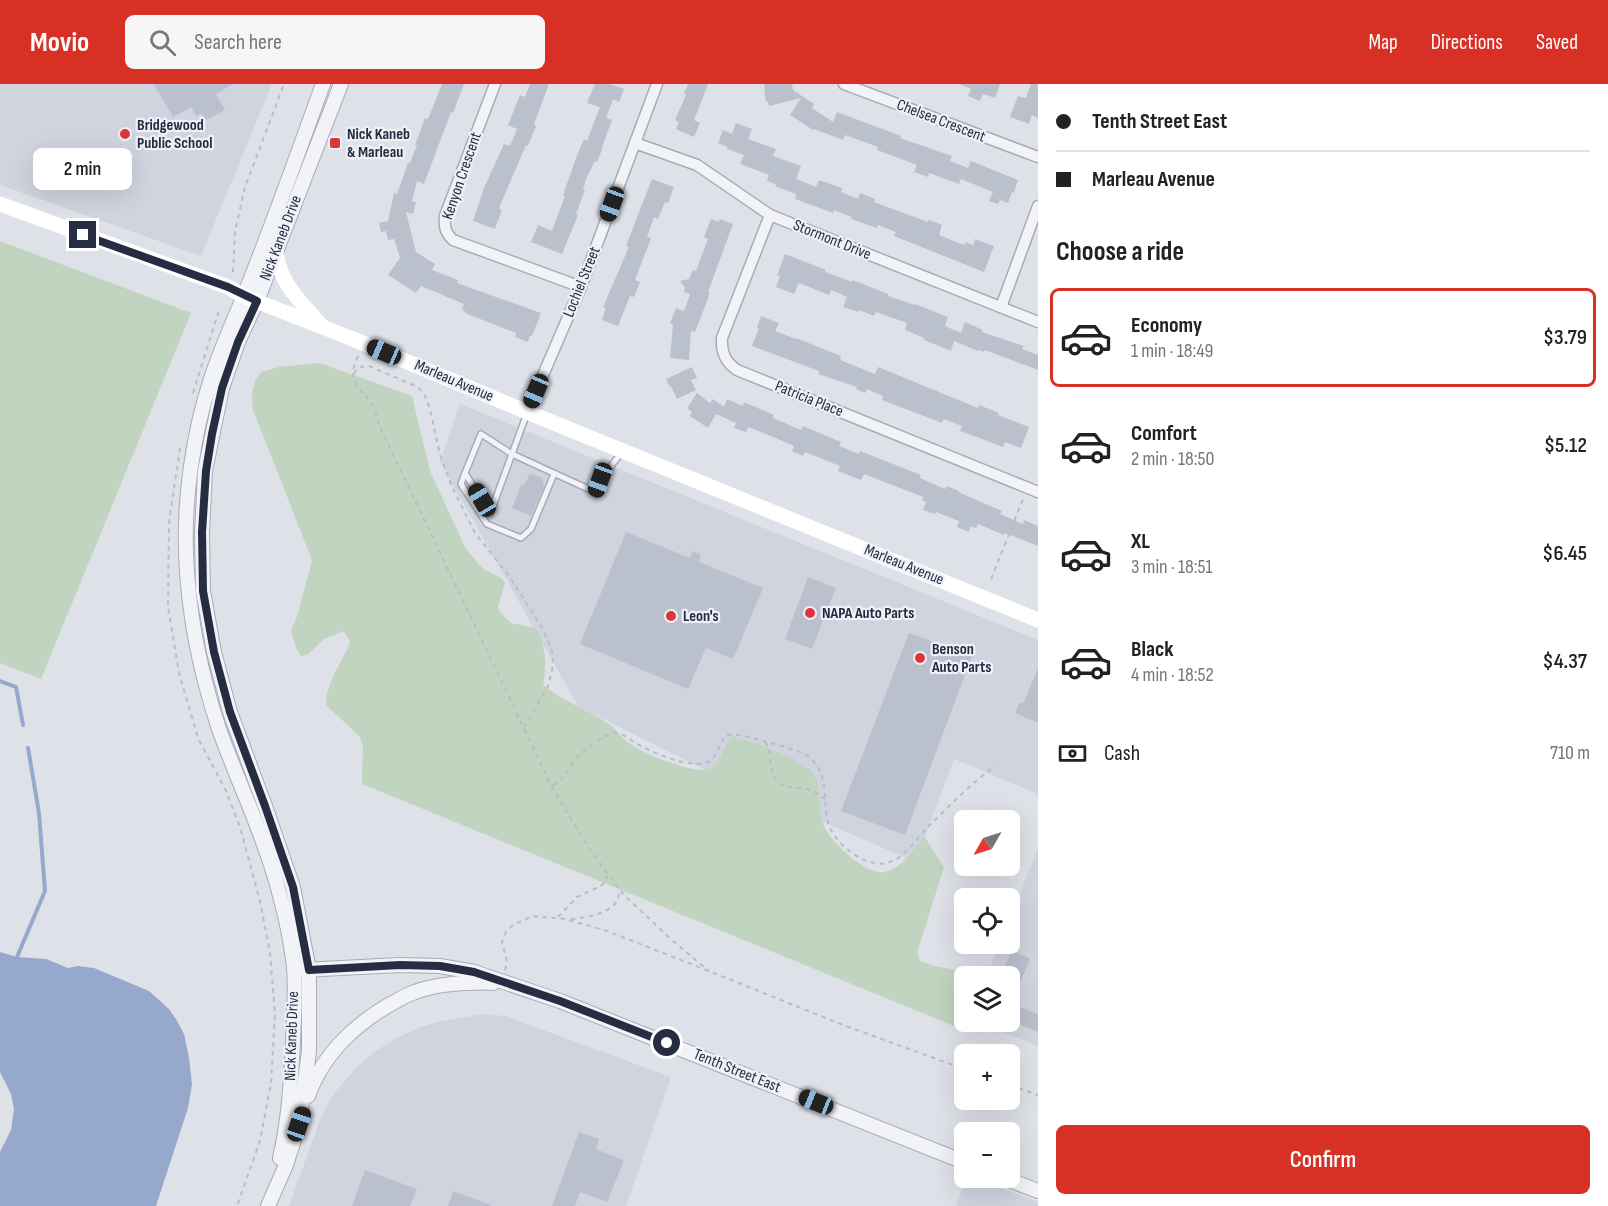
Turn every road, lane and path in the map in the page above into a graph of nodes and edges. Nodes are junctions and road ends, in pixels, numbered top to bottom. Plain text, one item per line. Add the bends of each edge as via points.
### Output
1 (285, 84) edge
2 (323, 84) edge
3 (341, 84) edge
4 (495, 84) edge
5 (657, 84) edge
6 (844, 84) edge
7 (635, 142) junction
8 (1038, 157) edge
9 (0, 204) edge
10 (1038, 206) edge
11 (770, 215) junction
12 (276, 253) junction
13 (233, 272) dead end
14 (581, 287) junction
15 (250, 298) junction
16 (1001, 307) junction
17 (1038, 322) edge
18 (323, 327) junction
19 (363, 343) junction
20 (353, 377) junction
21 (527, 412) junction
22 (624, 450) junction
23 (512, 454) junction
24 (465, 472) junction
25 (554, 474) junction
26 (1033, 490) edge
27 (991, 579) dead end
28 (1038, 620) edge
29 (524, 728) junction
30 (765, 741) junction
31 (995, 766) dead end
32 (552, 786) junction
33 (826, 801) junction
34 (604, 868) junction
35 (618, 887) junction
36 (556, 918) junction
37 (567, 919) junction
38 (309, 970) junction
39 (294, 971) junction
40 (709, 971) junction
41 (498, 980) junction
42 (524, 988) junction
43 (954, 1065) edge
44 (1020, 1089) edge
45 (1038, 1095) edge
46 (299, 1124) junction
47 (954, 1158) edge
48 (1020, 1184) edge
49 (1038, 1191) edge
50 (270, 1202) edge

1 - 13 path via 246,187 235,232
2 - 15 street, Nick Kaneb Drive via 252,277
3 - 12 street, Nick Kaneb Drive
4 - 14 street, Kenyon Crescent via 445,216 447,234 453,240
5 - 7 street, Lochiel Street
6 - 8 street, Chelsea Crescent
7 - 11 street, Stormont Drive via 697,165
7 - 14 street, Lochiel Street
9 - 15 main road, Marleau Avenue
10 - 16 street
11 - 16 street, Stormont Drive
11 - 26 street, Patricia Place via 722,338 724,356 730,365
12 - 15 street, Nick Kaneb Drive
12 - 18 main road via 283,278
14 - 21 street, Lochiel Street
15 - 18 main road, Marleau Avenue
15 - 38 street, Nick Kaneb Drive via 222,388 206,471 203,591 230,712 293,887
15 - 39 street, Nick Kaneb Drive via 227,333 209,384 188,491 186,552 203,675 219,729 265,846 288,928
16 - 17 street, Stormont Drive
18 - 19 main road, Marleau Avenue
19 - 20 path
19 - 21 main road, Marleau Avenue
20 - 29 path via 374,408 378,425
20 - 29 path via 358,368 369,366 422,391 440,456 475,533 541,626 551,648 552,671
21 - 22 main road, Marleau Avenue
21 - 23 lane
22 - 25 lane via 595,492
22 - 28 main road, Marleau Avenue
23 - 24 lane via 481,434
23 - 24 lane via 490,514
23 - 25 lane
24 - 25 lane via 461,484 487,525 520,538 531,529
26 - 27 path
29 - 32 path
30 - 32 path via 727,735 713,758 692,765 642,747 622,734 613,734 587,748 559,783
30 - 33 path via 802,753 816,764
30 - 33 path via 772,775 778,781 807,788
31 - 33 path via 907,851 886,863 867,862 842,844 828,825
32 - 34 path
34 - 35 path
34 - 36 path via 606,882 578,897
35 - 37 path via 619,898 610,908 585,918
35 - 40 path
36 - 37 path
36 - 41 path via 532,916 506,932 502,942 507,961
37 - 40 path
38 - 39 street, Tenth Street East
38 - 41 street, Tenth Street East via 440,966
38 - 46 street, Nick Kaneb Drive via 309,1051
39 - 50 street, Nick Kaneb Drive via 291,1081 283,1145
40 - 43 path
41 - 42 street, Tenth Street East
42 - 46 street via 486,982 449,984 415,992 384,1007 339,1044 314,1080
42 - 47 street, Tenth Street East
44 - 45 path
46 - 50 street, Nick Kaneb Drive
48 - 49 street

